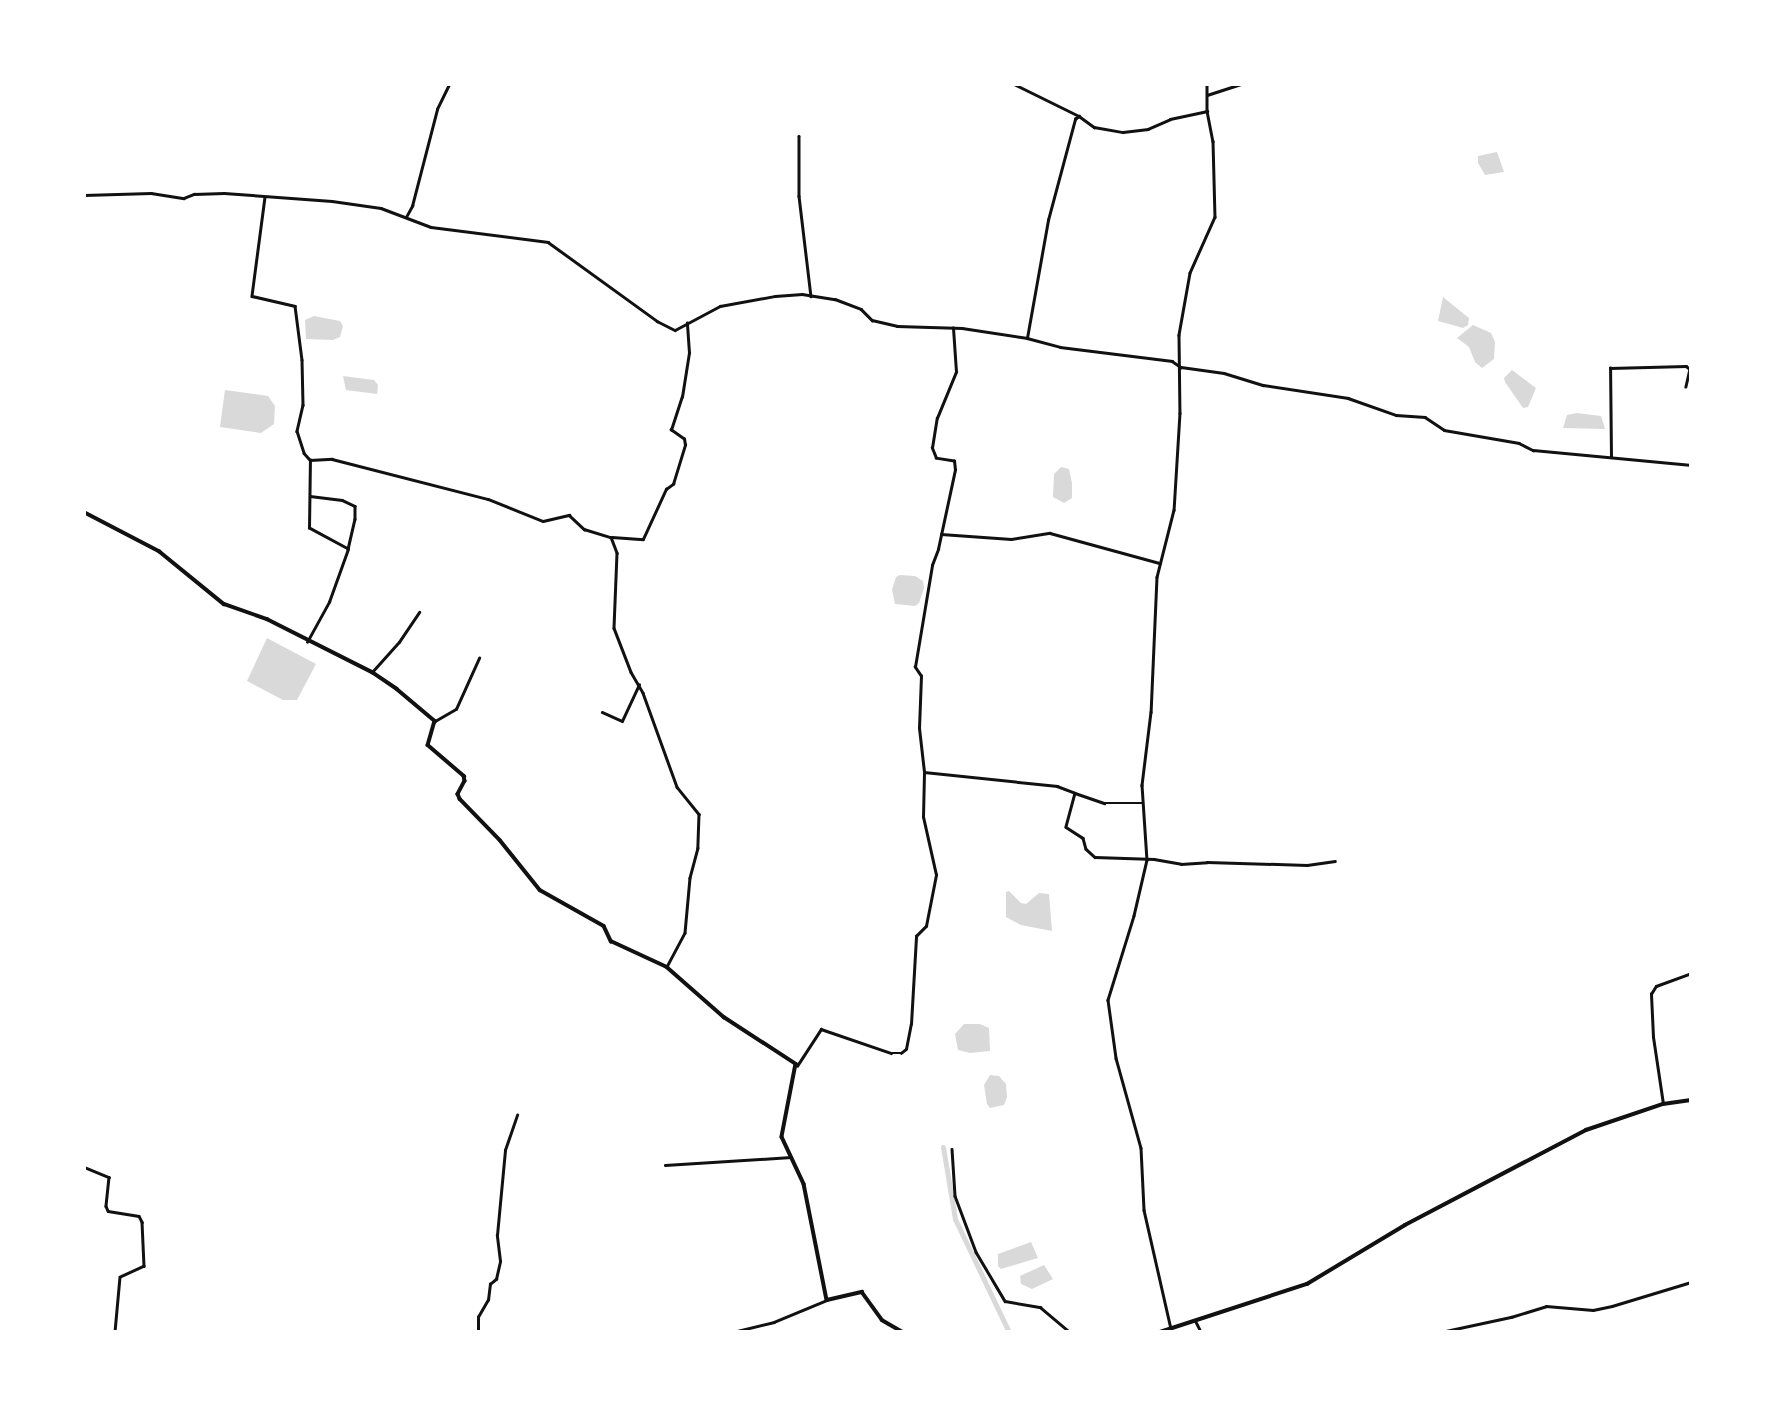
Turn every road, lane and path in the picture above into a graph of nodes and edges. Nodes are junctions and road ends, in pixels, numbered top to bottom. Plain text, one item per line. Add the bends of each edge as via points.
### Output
1 (449, 84) edge
2 (1014, 84) edge
3 (1207, 84) edge
4 (1241, 84) edge
5 (1207, 95) junction
6 (1207, 111) junction
7 (1079, 116) junction
8 (799, 136) dead end
9 (84, 195) edge
10 (265, 197) junction
11 (406, 216) junction
12 (811, 296) junction
13 (687, 323) junction
14 (953, 328) junction
15 (1027, 338) junction
16 (1181, 367) junction
17 (1686, 387) dead end
18 (1611, 457) junction
19 (310, 460) junction
20 (1691, 465) edge
21 (310, 496) junction
22 (84, 512) edge
23 (941, 534) junction
24 (611, 537) junction
25 (348, 549) junction
26 (1159, 563) junction
27 (419, 612) dead end
28 (307, 642) junction
29 (479, 658) dead end
30 (372, 673) junction
31 (639, 685) junction
32 (602, 712) dead end
33 (435, 722) junction
34 (924, 772) junction
35 (1075, 793) junction
36 (1142, 803) junction
37 (1147, 860) junction
38 (1335, 860) dead end
39 (667, 967) junction
40 (1691, 973) edge
41 (797, 1066) junction
42 (1691, 1100) edge
43 (1663, 1104) junction
44 (517, 1115) dead end
45 (952, 1149) dead end
46 (791, 1157) junction
47 (665, 1165) dead end
48 (84, 1167) edge
49 (1691, 1282) edge
50 (827, 1300) junction
51 (1195, 1320) junction
52 (1171, 1329) junction
53 (115, 1332) edge
54 (478, 1332) edge
55 (733, 1332) edge
56 (903, 1332) edge
57 (1070, 1332) edge
58 (1160, 1332) edge
59 (1201, 1332) edge
60 (1441, 1332) edge

1 - 11 street via 437,109
2 - 7 street
3 - 5 street
4 - 5 street
5 - 6 street
6 - 7 street via 1124,132 1094,127
6 - 16 street via 1213,141 1215,217 1190,273 1180,335
7 - 15 street via 1070,131 1053,199
8 - 12 street via 799,196
9 - 10 street
10 - 11 street via 357,204
10 - 19 street via 253,296 287,302 296,309 303,360 303,405 297,432
11 - 13 street via 431,227 548,242 665,327 675,330
12 - 13 street via 742,300
12 - 14 street via 835,299 861,309 872,320 897,326
13 - 24 street via 689,353 671,430 685,445 673,484 643,539
14 - 15 street
14 - 23 street via 956,372 932,438 936,458 951,459 955,465
15 - 16 street via 1060,347 1172,361
16 - 18 street via 1348,398 1396,415 1426,417 1444,430 1519,443 1534,450
16 - 26 street via 1174,510
17 - 18 street via 1689,367 1610,368
18 - 20 street
19 - 21 street
19 - 24 street via 332,459 488,499 543,521 569,515 584,529
21 - 25 street via 309,528
21 - 25 street via 355,506
22 - 28 street via 159,551 224,604 267,619
23 - 26 street via 1012,540 1050,533
23 - 34 street via 915,658 921,676 919,728
24 - 31 street via 618,566 614,628
25 - 28 street via 329,602
26 - 36 street
27 - 30 street
28 - 30 street
29 - 33 street via 456,709
30 - 33 street
31 - 32 street via 622,721
31 - 39 street via 677,787 699,814 701,825 685,933
33 - 39 street via 428,745 464,776 458,797 500,840 530,880 556,901 604,926 611,941
34 - 35 street via 1057,786
34 - 41 street via 924,828 936,875 926,926 916,936 906,1049 891,1053 821,1029
35 - 36 street via 1104,803
35 - 37 street via 1066,827 1083,838 1086,849 1095,857
36 - 37 street
37 - 38 street via 1307,865
37 - 52 street via 1108,1000 1116,1058 1141,1148 1144,1210
39 - 41 street via 724,1017
40 - 43 street via 1656,986 1651,994
41 - 46 street via 782,1137
42 - 43 street
43 - 51 street via 1554,1146 1405,1225 1307,1284
44 - 54 street via 505,1150 497,1235 500,1261 478,1317
45 - 57 street via 956,1196 976,1252 1005,1301 1040,1307
46 - 47 street
46 - 50 street via 804,1184
48 - 53 street via 109,1177 108,1211 139,1216 142,1222 144,1266 120,1277
49 - 60 street via 1593,1310 1546,1306
50 - 55 street via 774,1322
50 - 56 street via 863,1292 882,1320
51 - 52 street
51 - 59 street
52 - 58 street

